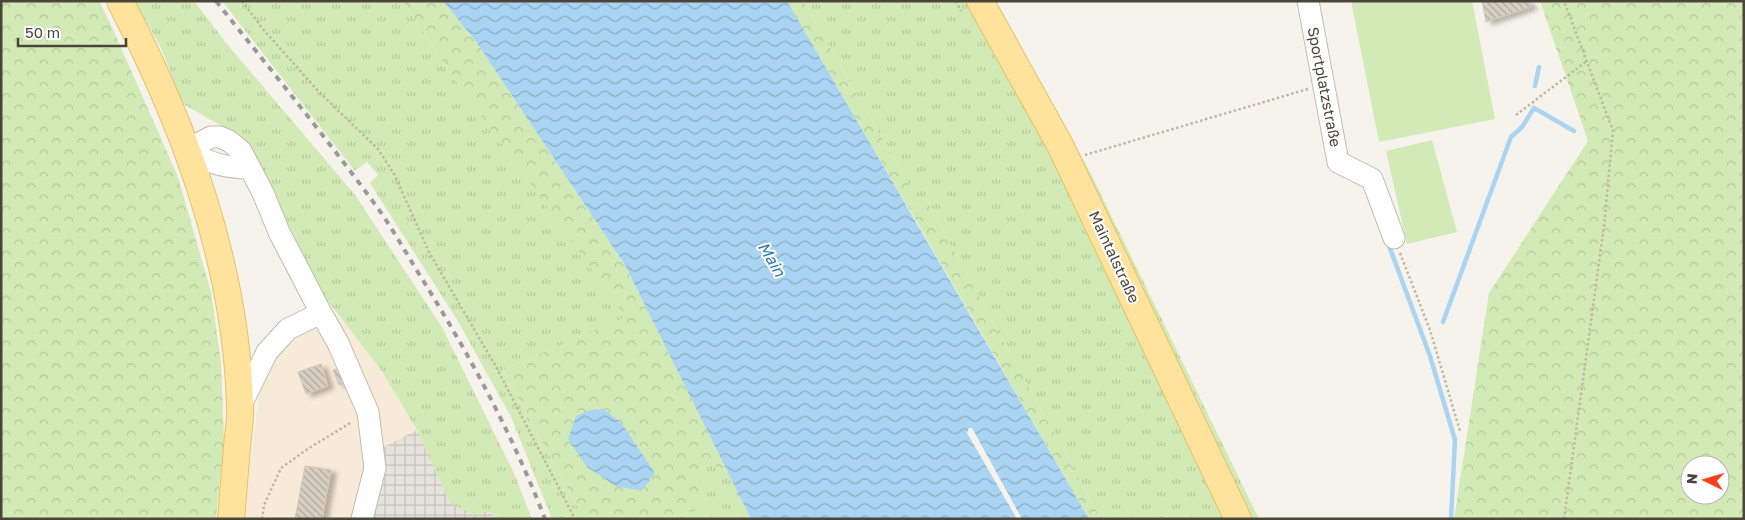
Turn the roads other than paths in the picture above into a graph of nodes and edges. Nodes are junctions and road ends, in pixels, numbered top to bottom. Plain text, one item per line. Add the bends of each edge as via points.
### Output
1 (120, 1) edge
2 (980, 1) edge
3 (1308, 1) edge
4 (187, 152) junction
5 (1394, 238) road end
6 (321, 313) junction
7 (240, 407) junction
8 (231, 519) edge
9 (362, 519) edge
10 (1238, 519) edge

1 - 4 main road via 176,118
2 - 10 main road, Maintalstraße via 1060,145
3 - 5 street, Sportplatzstraße via 1338,162 1372,180
4 - 6 street via 211,137 229,141 241,151
4 - 7 main road via 215,234 236,338
6 - 7 street via 288,329 267,352
6 - 9 street via 368,412 376,468
7 - 8 main road

